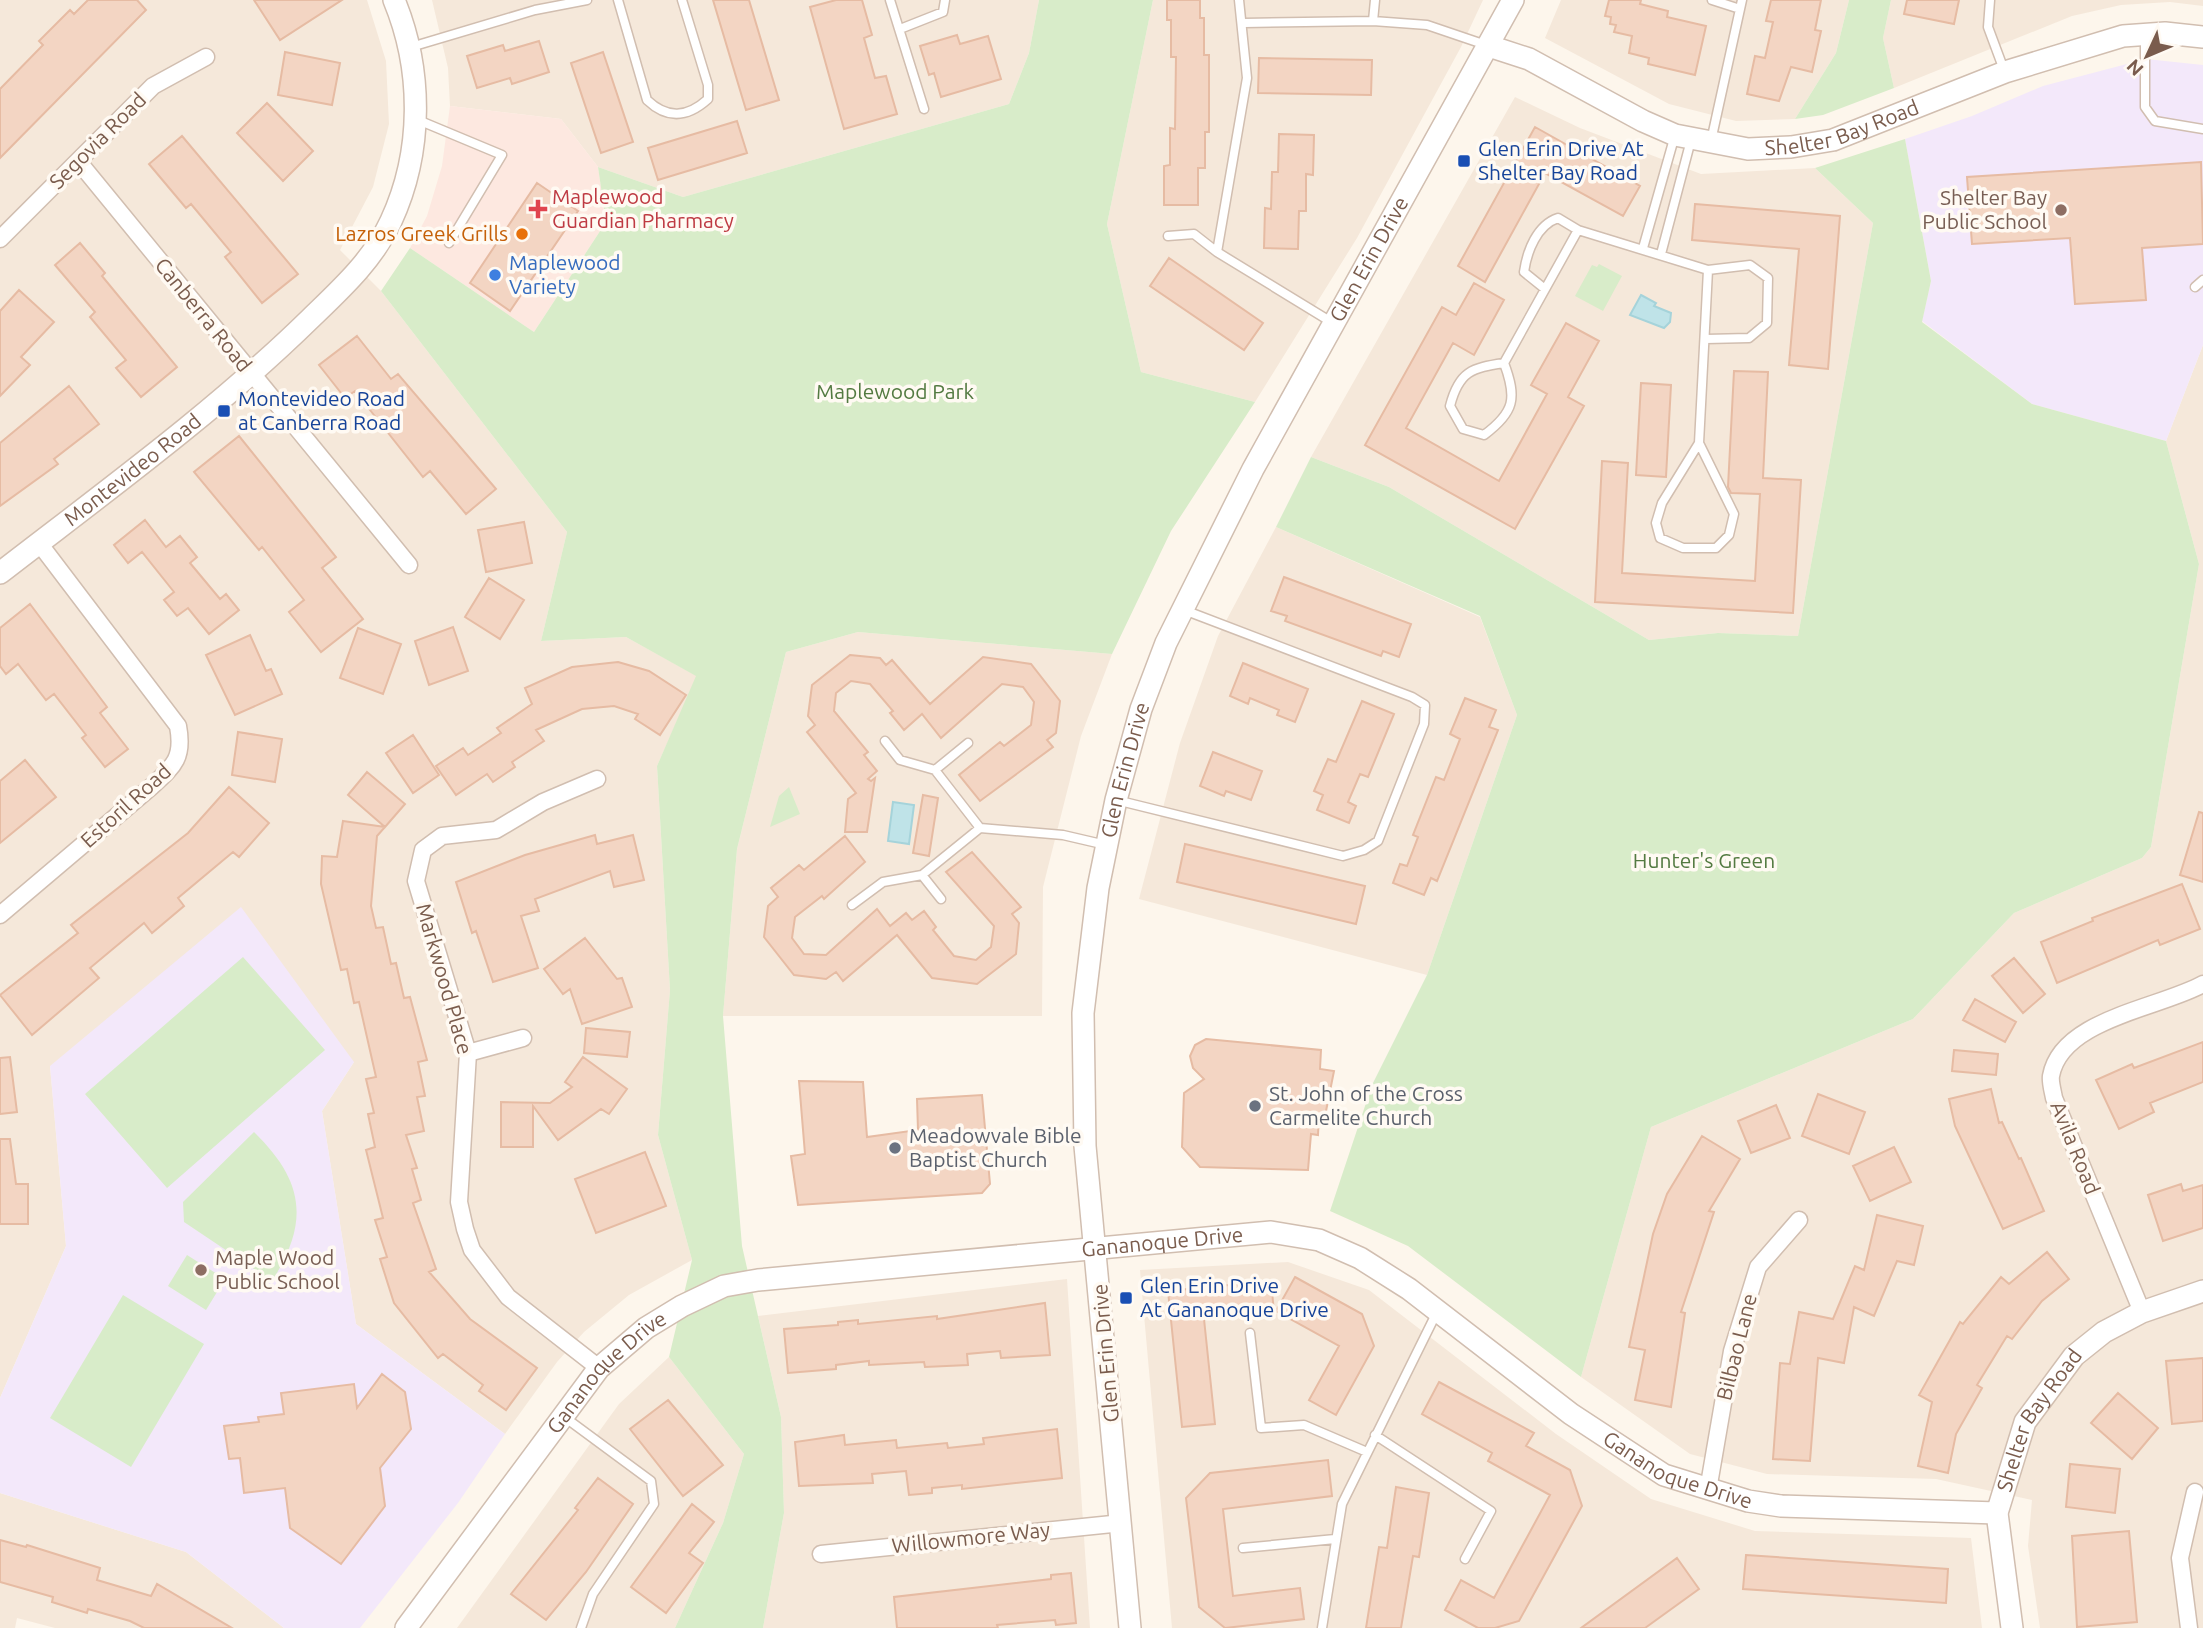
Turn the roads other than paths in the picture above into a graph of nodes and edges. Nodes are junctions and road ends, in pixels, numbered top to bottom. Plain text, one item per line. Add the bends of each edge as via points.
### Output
1 (394, 0) edge
2 (587, 0) edge
3 (618, 0) edge
4 (682, 0) edge
5 (890, 0) edge
6 (945, 0) edge
7 (1239, 0) edge
8 (1375, 0) edge
9 (1513, 0) edge
10 (1712, 0) edge
11 (1990, 0) edge
12 (1741, 4) edge
13 (1373, 21) junction
14 (1244, 23) junction
15 (900, 29) junction
16 (2145, 35) junction
17 (2203, 37) edge
18 (1489, 46) junction
19 (408, 48) junction
20 (206, 57) dead end
21 (2005, 72) junction
22 (924, 109) dead end
23 (415, 119) junction
24 (2203, 129) edge
25 (1692, 140) junction
26 (78, 161) junction
27 (1578, 230) junction
28 (1168, 236) dead end
29 (0, 239) edge
30 (449, 243) dead end
31 (1643, 247) junction
32 (1217, 252) junction
33 (1661, 254) junction
34 (1708, 271) junction
35 (2203, 280) edge
36 (2195, 287) dead end
37 (1545, 289) junction
38 (1333, 323) junction
39 (1706, 339) junction
40 (1504, 363) junction
41 (252, 376) junction
42 (1699, 443) junction
43 (39, 543) junction
44 (409, 565) dead end
45 (0, 573) edge
46 (1183, 610) junction
47 (885, 741) dead end
48 (968, 743) dead end
49 (935, 769) junction
50 (597, 779) dead end
51 (1116, 800) junction
52 (980, 828) junction
53 (1106, 845) junction
54 (922, 875) junction
55 (941, 899) dead end
56 (852, 905) dead end
57 (0, 915) edge
58 (2203, 984) edge
59 (523, 1038) dead end
60 (468, 1053) junction
61 (1799, 1220) dead end
62 (1096, 1247) junction
63 (2203, 1291) edge
64 (1438, 1311) junction
65 (2142, 1312) junction
66 (1250, 1333) dead end
67 (599, 1368) junction
68 (563, 1416) junction
69 (1375, 1435) junction
70 (1367, 1452) junction
71 (1708, 1490) junction
72 (2194, 1492) dead end
73 (1997, 1513) junction
74 (1122, 1523) junction
75 (1335, 1539) junction
76 (1244, 1548) dead end
77 (821, 1554) dead end
78 (1465, 1559) dead end
79 (406, 1628) edge
80 (581, 1628) edge
81 (1130, 1628) edge
82 (1322, 1628) edge
83 (2012, 1628) edge
84 (2189, 1628) edge

1 - 19 street, Montevideo Road
2 - 19 lane via 535,10
3 - 4 lane via 647,100 659,112 674,114 698,108 708,99 708,85
5 - 15 lane
6 - 15 lane via 943,12
7 - 14 lane
8 - 13 lane
9 - 18 street, Glen Erin Drive
10 - 12 lane
11 - 21 lane via 1988,27
12 - 25 lane
13 - 14 lane
13 - 18 lane via 1427,25
14 - 32 lane via 1247,78
15 - 22 lane
16 - 17 street, Shelter Bay Road
16 - 21 street, Shelter Bay Road via 2123,36
16 - 24 lane via 2146,107 2155,121
18 - 25 street, Shelter Bay Road via 1529,59 1643,121
18 - 38 street, Glen Erin Drive
19 - 23 street, Montevideo Road via 415,78
20 - 26 street, Segovia Road via 153,86
21 - 25 street, Shelter Bay Road via 1833,140 1748,149
23 - 30 lane via 502,155
23 - 41 street, Montevideo Road via 415,151 392,220 375,250
25 - 31 lane
25 - 33 lane
26 - 29 street, Segovia Road
26 - 41 street, Canberra Road
27 - 31 lane
27 - 37 lane
27 - 37 lane via 1558,218 1546,222 1526,255 1524,272
28 - 32 lane via 1194,234
31 - 33 lane
32 - 38 lane
33 - 34 lane
34 - 39 lane
34 - 39 lane via 1750,265 1768,278 1767,323 1749,338
35 - 36 lane
37 - 40 lane
38 - 46 street, Glen Erin Drive via 1253,468
39 - 42 lane
40 - 40 lane via 1475,368 1455,385 1450,406 1463,429 1484,435 1511,407 1513,387
41 - 43 street, Montevideo Road
41 - 44 street, Canberra Road
42 - 42 lane via 1662,503 1656,523 1661,538 1672,543 1684,548 1716,548 1729,535 1734,514
43 - 45 street, Montevideo Road
43 - 57 street, Estoril Road via 178,726 182,747 173,767
46 - 51 street, Glen Erin Drive via 1141,709
46 - 51 lane via 1412,697 1424,705 1424,724 1378,841 1343,856
47 - 49 lane via 900,760
48 - 49 lane
49 - 52 lane
50 - 60 street, Markwood Place via 543,802 496,830 442,836 423,850 416,881
51 - 53 street, Glen Erin Drive
52 - 53 lane via 1063,835
52 - 54 lane
53 - 62 street, Glen Erin Drive via 1083,1013 1085,1146
54 - 55 lane
54 - 56 lane via 883,882
58 - 65 street, Avila Road via 2081,1033 2064,1048 2050,1077 2054,1098
59 - 60 street
60 - 67 street, Markwood Place via 459,1202 472,1250 508,1297
61 - 71 street, Bilbao Lane via 1758,1267 1732,1351
62 - 64 street, Gananoque Drive via 1272,1232 1319,1240 1360,1258
62 - 67 street, Gananoque Drive via 724,1286 646,1328
62 - 74 street, Glen Erin Drive
63 - 65 street, Shelter Bay Road
64 - 69 lane
64 - 71 street, Gananoque Drive via 1571,1414 1664,1475
65 - 73 street, Shelter Bay Road via 2104,1332 2074,1356 2049,1388 2025,1423
66 - 70 lane via 1261,1428 1304,1425
67 - 68 street, Gananoque Drive
68 - 79 street, Gananoque Drive
68 - 80 lane via 651,1481 654,1504 593,1594
69 - 70 lane
69 - 78 lane via 1491,1511
70 - 75 lane via 1342,1504
71 - 73 street, Gananoque Drive via 1781,1506
72 - 84 street via 2180,1558
73 - 83 street, Shelter Bay Road
74 - 77 street, Willowmore Way
74 - 81 street, Glen Erin Drive
75 - 76 lane
75 - 82 lane

